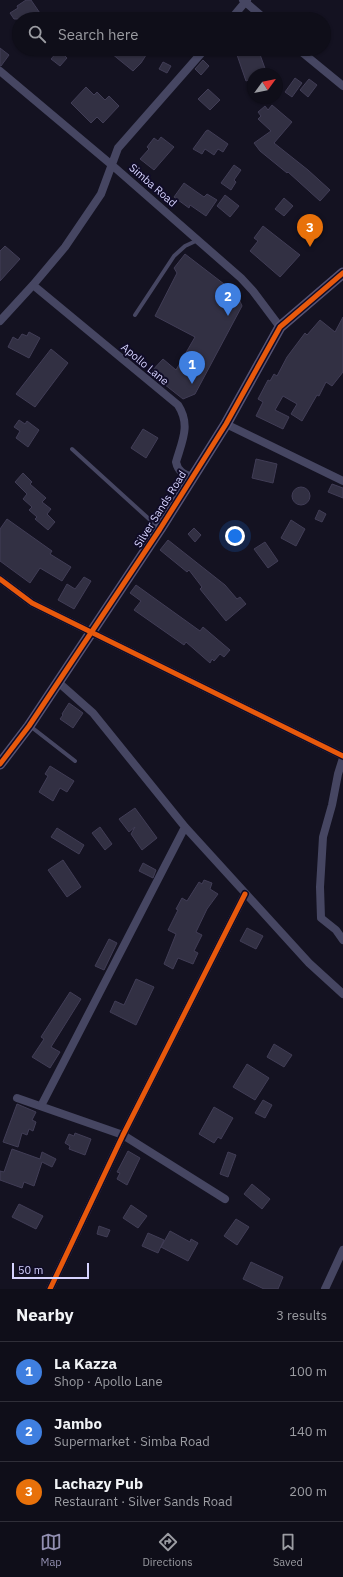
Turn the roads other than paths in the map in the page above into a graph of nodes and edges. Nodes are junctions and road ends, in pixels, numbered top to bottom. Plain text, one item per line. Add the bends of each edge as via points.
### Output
1 (245, 1) edge
2 (236, 12) edge
3 (257, 12) edge
4 (199, 56) edge
5 (307, 56) edge
6 (0, 71) edge
7 (343, 86) edge
8 (113, 166) junction
9 (198, 239) junction
10 (343, 272) edge
11 (33, 285) junction
12 (135, 315) dead end
13 (1, 318) edge
14 (280, 327) junction
15 (226, 424) junction
16 (72, 450) dead end
17 (192, 477) junction
18 (343, 481) edge
19 (160, 530) junction
20 (0, 579) edge
21 (92, 632) junction
22 (58, 682) junction
23 (29, 726) junction
24 (343, 757) edge
25 (75, 761) dead end
26 (0, 764) edge
27 (185, 827) junction
28 (245, 894) junction
29 (343, 940) edge
30 (343, 994) edge
31 (17, 1098) dead end
32 (41, 1106) junction
33 (123, 1135) junction
34 (225, 1199) dead end
35 (343, 1250) edge
36 (50, 1289) edge
37 (325, 1289) edge

1 - 2 street
1 - 3 street
4 - 8 street via 118,148
5 - 7 street
6 - 8 street, Simba Road
8 - 9 street, Simba Road
8 - 11 street via 101,194 65,247
9 - 12 lane via 174,256
9 - 14 street, Simba Road via 253,291
10 - 14 street, Silver Sands Road
11 - 13 street
11 - 17 street, Apollo Lane via 178,405 186,424 176,462 177,468
14 - 15 street, Silver Sands Road
15 - 17 street, Silver Sands Road
15 - 18 street
16 - 19 lane
17 - 19 street, Silver Sands Road
19 - 21 street, Silver Sands Road
20 - 21 street via 32,603
21 - 22 street, Silver Sands Road
21 - 24 street
22 - 23 street, Silver Sands Road
22 - 27 street via 93,713
23 - 25 lane
23 - 26 street, Silver Sands Road
24 - 29 street via 323,837 320,887 321,918 336,930
27 - 28 street
27 - 32 street
28 - 30 street via 309,963
28 - 33 street
31 - 32 street
32 - 33 street
33 - 34 street
33 - 36 street
35 - 37 street

